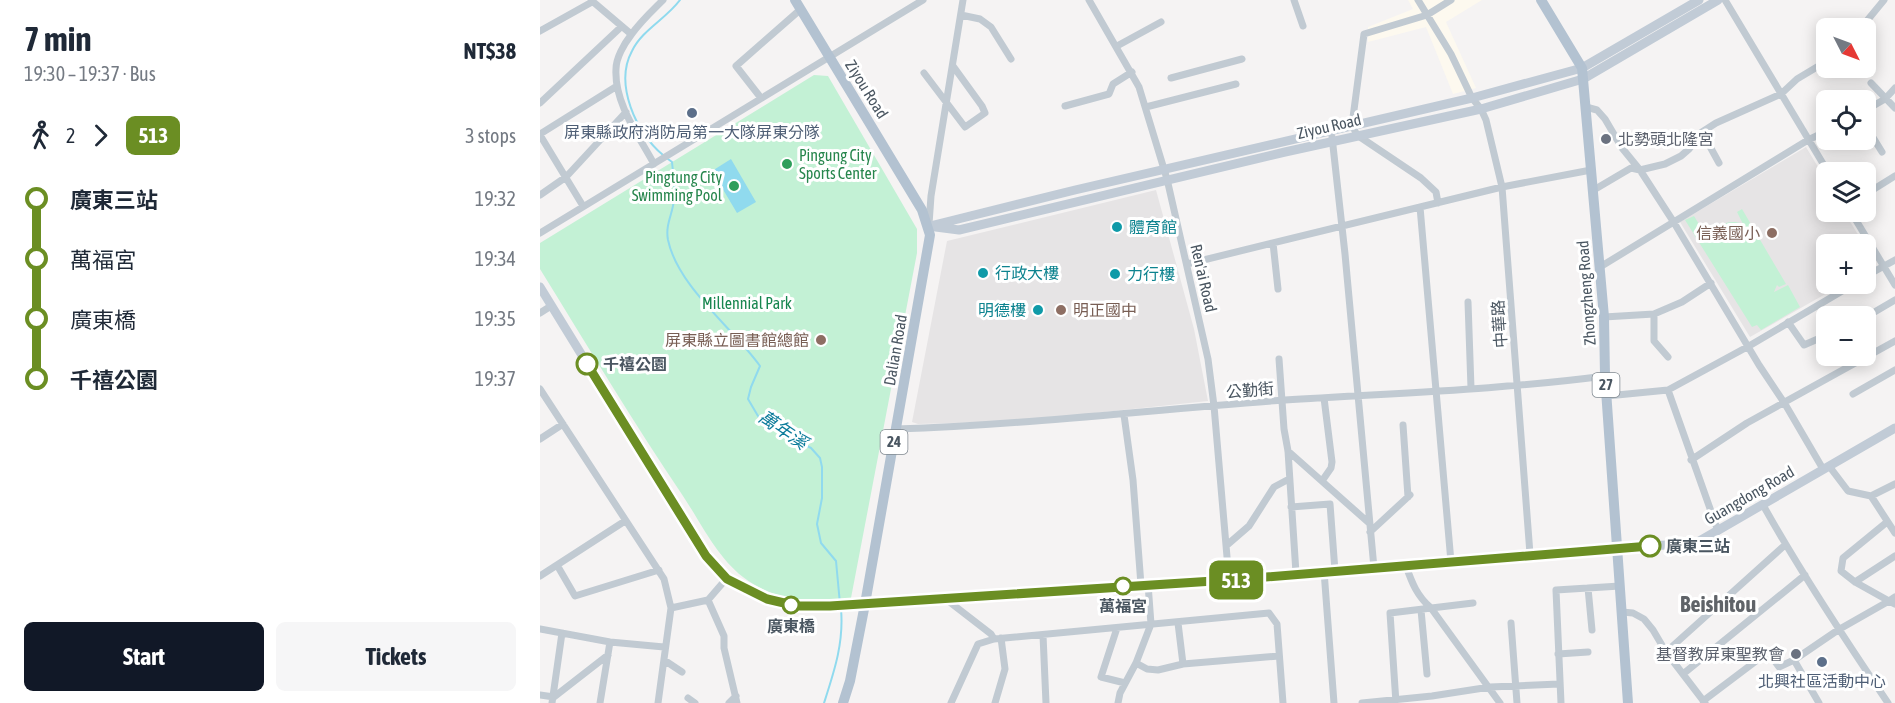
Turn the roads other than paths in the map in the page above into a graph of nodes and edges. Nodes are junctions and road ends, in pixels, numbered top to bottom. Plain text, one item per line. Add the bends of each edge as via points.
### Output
1 (663, 0) edge
2 (923, 0) edge
3 (963, 0) edge
4 (1089, 0) edge
5 (1294, 0) edge
6 (1418, 0) edge
7 (1451, 0) edge
8 (1541, 0) edge
9 (1699, 0) edge
10 (1718, 0) edge
11 (1725, 0) edge
12 (1884, 0) edge
13 (591, 1) edge
14 (798, 5) edge
15 (961, 15) junction
16 (1427, 15) junction
17 (1869, 18) edge
18 (1161, 22) dead end
19 (1303, 26) dead end
20 (621, 27) junction
21 (540, 31) edge
22 (631, 34) junction
23 (1117, 46) junction
24 (829, 56) junction
25 (1242, 58) dead end
26 (1011, 59) dead end
27 (953, 66) junction
28 (1816, 68) edge
29 (1132, 72) junction
30 (924, 73) dead end
31 (1583, 73) junction
32 (1171, 78) dead end
33 (1871, 83) dead end
34 (1236, 84) dead end
35 (617, 86) junction
36 (1895, 88) edge
37 (1781, 94) junction
38 (761, 98) junction
39 (1472, 98) junction
40 (1886, 99) junction
41 (947, 102) junction
42 (540, 103) edge
43 (1876, 104) edge
44 (1065, 106) dead end
45 (1146, 107) junction
46 (1586, 107) junction
47 (1895, 108) edge
48 (1481, 109) junction
49 (626, 112) junction
50 (1352, 125) junction
51 (1330, 130) junction
52 (1702, 132) junction
53 (540, 135) edge
54 (1357, 135) junction
55 (1816, 136) edge
56 (1808, 140) junction
57 (1333, 141) junction
58 (1876, 142) edge
59 (1882, 152) dead end
60 (1822, 162) edge
61 (1719, 163) dead end
62 (654, 164) junction
63 (1164, 169) junction
64 (1591, 170) junction
65 (1640, 170) junction
66 (1895, 176) edge
67 (566, 177) junction
68 (1167, 179) junction
69 (1502, 187) junction
70 (1876, 188) edge
71 (1592, 190) junction
72 (540, 195) edge
73 (1438, 202) junction
74 (583, 206) junction
75 (1420, 207) junction
76 (1673, 221) junction
77 (1857, 222) edge
78 (928, 226) junction
79 (1342, 226) junction
80 (540, 233) edge
81 (1273, 243) junction
82 (1895, 260) edge
83 (1187, 264) junction
84 (1884, 266) junction
85 (1600, 267) junction
86 (1876, 270) edge
87 (1712, 283) junction
88 (1895, 285) edge
89 (540, 287) edge
90 (1278, 289) dead end
91 (1837, 294) edge
92 (1895, 300) edge
93 (1468, 302) dead end
94 (551, 306) junction
95 (1876, 311) edge
96 (540, 313) edge
97 (1654, 314) junction
98 (1604, 317) junction
99 (1788, 322) junction
100 (1816, 340) edge
101 (1895, 341) edge
102 (1749, 346) junction
103 (1668, 357) dead end
104 (1279, 358) dead end
105 (1895, 370) edge
106 (1605, 376) junction
107 (1517, 385) junction
108 (1471, 388) junction
109 (540, 389) edge
110 (1668, 390) junction
111 (1435, 392) junction
112 (1853, 394) dead end
113 (1607, 396) junction
114 (1358, 397) junction
115 (1324, 398) junction
116 (1282, 400) junction
117 (1785, 404) junction
118 (1214, 406) junction
119 (1124, 415) junction
120 (563, 424) junction
121 (1403, 425) dead end
122 (1895, 428) edge
123 (896, 429) junction
124 (540, 439) edge
125 (1288, 451) junction
126 (1691, 460) junction
127 (1826, 467) junction
128 (1289, 479) junction
129 (1322, 481) junction
130 (1895, 484) edge
131 (1871, 496) junction
132 (1763, 505) junction
133 (1291, 507) junction
134 (626, 521) junction
135 (1887, 522) junction
136 (1370, 528) junction
137 (1718, 531) junction
138 (1895, 533) edge
139 (1227, 545) junction
140 (1785, 545) junction
141 (1617, 547) junction
142 (1530, 554) junction
143 (1895, 556) edge
144 (1451, 562) junction
145 (557, 565) junction
146 (1406, 566) junction
147 (1374, 568) junction
148 (659, 570) junction
149 (1324, 571) junction
150 (1335, 571) junction
151 (1296, 573) junction
152 (1805, 575) junction
153 (540, 576) edge
154 (727, 579) junction
155 (1229, 580) junction
156 (1855, 582) junction
157 (1145, 585) junction
158 (1620, 586) junction
159 (1588, 588) junction
160 (708, 600) junction
161 (947, 600) junction
162 (1893, 600) edge
163 (1473, 603) dead end
164 (865, 604) junction
165 (671, 608) junction
166 (1431, 608) junction
167 (1421, 610) junction
168 (1622, 612) junction
169 (1178, 623) junction
170 (1511, 623) dead end
171 (1151, 624) junction
172 (1117, 628) junction
173 (540, 629) edge
174 (1592, 630) dead end
175 (1838, 630) junction
176 (562, 633) junction
177 (1042, 635) junction
178 (998, 638) junction
179 (610, 642) junction
180 (664, 647) junction
181 (1588, 652) dead end
182 (1666, 652) junction
183 (1558, 654) junction
184 (608, 655) junction
185 (1280, 656) junction
186 (664, 660) junction
187 (1794, 660) junction
188 (1136, 663) junction
189 (1183, 664) junction
190 (682, 672) dead end
191 (1427, 674) dead end
192 (1683, 674) junction
193 (1125, 683) junction
194 (1558, 684) junction
195 (1515, 686) junction
196 (1490, 687) junction
197 (540, 695) edge
198 (1432, 699) edge
199 (553, 700) edge
200 (736, 700) edge
201 (657, 701) edge
202 (1396, 701) edge
203 (1704, 702) edge
204 (600, 703) edge
205 (729, 703) edge
206 (843, 703) edge
207 (951, 703) edge
208 (995, 703) edge
209 (1046, 703) edge
210 (1118, 703) edge
211 (1282, 703) edge
212 (1334, 703) edge
213 (1362, 703) edge
214 (1500, 703) edge
215 (1516, 703) edge
216 (1561, 703) edge
217 (1628, 703) edge
218 (1819, 703) edge
219 (1888, 703) edge

1 - 22 street
2 - 24 street
3 - 15 street, Dalian Road
4 - 23 street, Ren'ai Road
5 - 19 street
6 - 16 street, 中華路
7 - 16 street
8 - 31 main road, Zhongzheng Road / 27
9 - 31 street, Ziyou Road
10 - 31 street, Ziyou Road
11 - 37 street
12 - 17 street
13 - 20 street
13 - 21 street
14 - 24 main road, Ziyou Road / 24
14 - 38 street via 736,66
15 - 26 street via 980,19 991,27
15 - 27 street, Dalian Road
16 - 39 street, 中華路
16 - 50 street via 1364,34
18 - 23 street
20 - 22 street
20 - 42 street
22 - 35 street via 616,68
23 - 29 street, Ren'ai Road
24 - 38 street
24 - 78 main road, Ziyou Road / 24
25 - 32 street
27 - 41 street, Dalian Road
27 - 41 street via 985,113 965,127
28 - 37 street
29 - 44 street via 1113,84 1109,94
29 - 45 street, Ren'ai Road
30 - 41 street
31 - 39 street, Ziyou Road
31 - 46 main road, Zhongzheng Road / 27
31 - 48 street, Ziyou Road
33 - 40 street
34 - 45 street
35 - 49 street
35 - 53 street
36 - 40 street
37 - 52 street
37 - 56 street
38 - 62 street
39 - 48 street, 中華路
39 - 50 street, Ziyou Road
40 - 43 street
40 - 47 street
41 - 78 street, Dalian Road
45 - 63 street, Ren'ai Road
46 - 64 main road, Zhongzheng Road / 27
46 - 65 street via 1597,110
48 - 54 street, Ziyou Road
48 - 69 street, 中華路
49 - 62 street
49 - 67 street
50 - 51 street, Ziyou Road
50 - 54 street
51 - 57 street
51 - 63 street, Ziyou Road
52 - 61 street
52 - 65 street via 1681,156
53 - 67 street
54 - 57 street, Ziyou Road
54 - 73 street via 1421,178 1436,192
55 - 56 street
56 - 60 street
56 - 76 street
57 - 68 street, Ziyou Road
57 - 79 street
58 - 59 street
62 - 74 street
63 - 68 street, Ren'ai Road
63 - 78 street, Ziyou Road
64 - 69 street
64 - 71 main road, Zhongzheng Road / 27
65 - 71 street via 1631,168
65 - 76 street
66 - 70 street
67 - 72 street
67 - 74 street
68 - 78 street, Ziyou Road via 959,230
68 - 83 street, Ren'ai Road
69 - 73 street
69 - 107 street, 中華路
71 - 85 main road, Zhongzheng Road / 27
73 - 75 street
74 - 80 street
75 - 79 street
75 - 111 street
76 - 85 street
76 - 87 street
77 - 84 street
78 - 123 main road, Dalian Road / 24 via 930,243
79 - 81 street
79 - 114 street
81 - 83 street
81 - 90 street
82 - 84 street
83 - 118 street, Ren'ai Road
84 - 86 street
84 - 88 street
85 - 98 main road, Zhongzheng Road / 27
87 - 97 street
87 - 102 street
89 - 94 street
91 - 99 street
92 - 95 street
93 - 108 street
94 - 96 street
94 - 154 street via 706,556
97 - 98 street
97 - 103 street via 1654,341
98 - 106 main road, Zhongzheng Road / 27
99 - 100 street via 1804,345
99 - 102 street
101 - 117 street
102 - 110 street
102 - 117 street
104 - 116 street
105 - 112 street
106 - 107 street, 公勤街
106 - 113 main road, Zhongzheng Road / 27
107 - 108 street, 公勤街
107 - 142 street, 中華路
108 - 111 street, 公勤街
109 - 120 street
110 - 113 street
110 - 126 street
111 - 114 street, 公勤街
111 - 144 street
113 - 141 main road, Zhongzheng Road / 27
114 - 115 street, 公勤街
114 - 136 street
115 - 116 street, 公勤街
115 - 129 street via 1332,462
116 - 118 street, 公勤街
116 - 125 street
117 - 126 street
117 - 127 street
118 - 119 street, 公勤街
118 - 139 street, Ren'ai Road
119 - 123 street, 公勤街
119 - 157 street
120 - 124 street
120 - 134 street
121 - 136 street via 1410,495
122 - 127 street, Guangdong Road
123 - 164 main road, Dalian Road / 24
125 - 128 street
125 - 129 street
126 - 137 street
127 - 131 street via 1848,491
127 - 132 street, Guangdong Road
128 - 133 street
128 - 139 street via 1274,487 1249,526
129 - 136 street
130 - 131 street
131 - 135 street
132 - 137 street, Guangdong Road
132 - 140 street
133 - 150 street via 1330,504
133 - 151 street
134 - 145 street
134 - 148 street
135 - 138 street
135 - 156 street via 1843,558 1841,571
136 - 147 street
137 - 141 street, Guangdong Road via 1696,543
139 - 155 street, Ren'ai Road
140 - 152 street
140 - 182 street
141 - 142 street, Guangdong Road
141 - 158 main road, Zhongzheng Road / 27
142 - 144 street, Guangdong Road
143 - 156 street
144 - 146 street, Guangdong Road
145 - 148 street via 575,596
145 - 153 street
146 - 147 street, Guangdong Road
146 - 166 street via 1413,586
147 - 150 street, Guangdong Road
148 - 165 street
149 - 150 street, Guangdong Road
149 - 151 street, Guangdong Road
149 - 212 street
151 - 155 street, Guangdong Road
152 - 175 street
152 - 192 street
154 - 160 street
154 - 164 street, Guangdong Road via 767,599 797,606
155 - 157 street, Guangdong Road
156 - 162 street
157 - 161 street, Guangdong Road
157 - 171 street
158 - 159 street
158 - 168 main road, Zhongzheng Road / 27
159 - 174 street
159 - 183 street via 1556,590
160 - 165 street
160 - 200 street via 724,636
161 - 164 street, Guangdong Road
161 - 178 street
162 - 175 street
163 - 166 street
164 - 206 main road, Dalian Road / 24
165 - 180 street
166 - 167 street
166 - 196 street
167 - 191 street
167 - 202 street via 1390,614
168 - 182 street via 1644,619
168 - 217 main road, Zhongzheng Road / 27
169 - 171 street
169 - 185 street via 1269,613 1277,624
169 - 189 street
170 - 195 street
171 - 172 street
171 - 188 street
172 - 177 street
172 - 193 street via 1101,677
173 - 176 street
175 - 187 street
175 - 219 street
176 - 179 street
176 - 199 street
177 - 178 street
177 - 209 street
178 - 207 street via 978,644
178 - 208 street via 1005,669
179 - 180 street
179 - 184 street
180 - 186 street
181 - 183 street
182 - 192 street
183 - 194 street
184 - 199 street
184 - 204 street
185 - 189 street
185 - 211 street
186 - 190 street
186 - 201 street
187 - 203 street via 1779,667 1768,652
187 - 218 street
188 - 189 street via 1158,670
188 - 193 street
192 - 203 street
193 - 210 street
194 - 195 street
194 - 216 street
195 - 196 street
195 - 215 street
196 - 198 street
196 - 214 street
197 - 199 street
198 - 202 street
200 - 205 street
202 - 213 street

